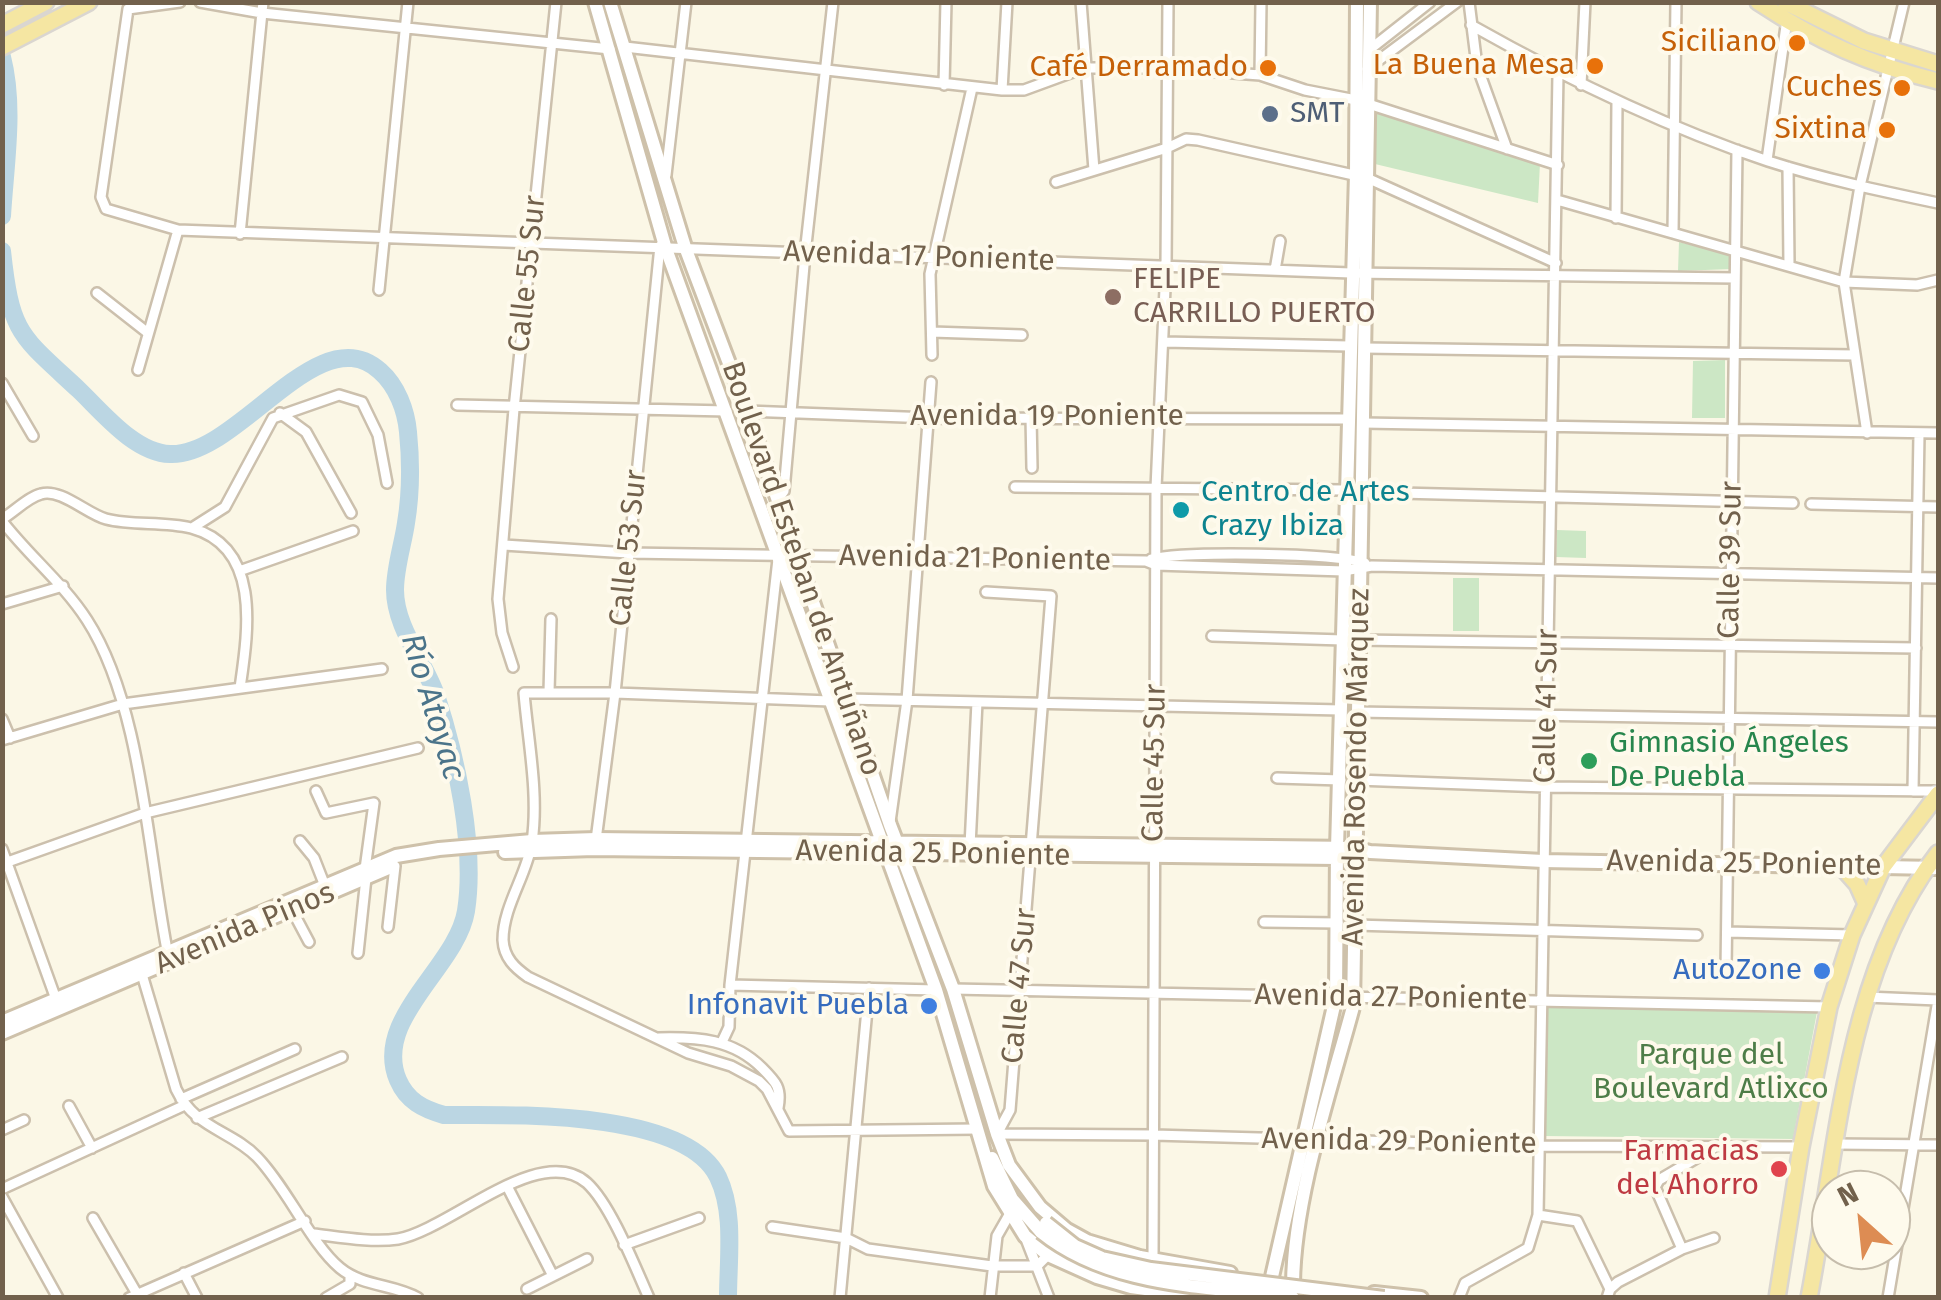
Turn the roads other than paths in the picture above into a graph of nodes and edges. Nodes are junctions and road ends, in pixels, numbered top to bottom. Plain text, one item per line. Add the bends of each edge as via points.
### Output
1 (46, 2) edge
2 (88, 2) edge
3 (180, 2) edge
4 (200, 2) edge
5 (408, 2) edge
6 (556, 2) edge
7 (595, 2) edge
8 (610, 2) edge
9 (686, 2) edge
10 (833, 2) edge
11 (946, 2) edge
12 (1007, 2) edge
13 (1080, 2) edge
14 (1168, 2) edge
15 (1260, 2) edge
16 (1357, 2) edge
17 (1370, 2) edge
18 (1430, 2) edge
19 (1457, 2) edge
20 (1468, 2) edge
21 (1585, 2) edge
22 (1676, 2) edge
23 (1758, 2) edge
24 (1904, 2) edge
25 (263, 8) edge
26 (1789, 8) edge
27 (2, 24) edge
28 (1471, 25) junction
29 (406, 28) junction
30 (552, 44) junction
31 (2, 47) edge
32 (617, 48) junction
33 (1369, 50) junction
34 (1890, 51) junction
35 (680, 54) junction
36 (1938, 64) edge
37 (826, 68) junction
38 (1084, 68) junction
39 (1166, 68) junction
40 (1361, 68) junction
41 (1886, 69) junction
42 (1558, 74) junction
43 (1260, 75) junction
44 (1938, 81) edge
45 (944, 85) junction
46 (1581, 85) junction
47 (972, 88) junction
48 (1002, 90) junction
49 (1617, 101) junction
50 (1362, 102) junction
51 (1675, 124) junction
52 (1167, 148) junction
53 (1507, 149) junction
54 (1737, 150) junction
55 (1766, 160) junction
56 (1558, 165) junction
57 (1788, 167) junction
58 (1094, 170) junction
59 (1361, 176) junction
60 (666, 178) junction
61 (1056, 182) dead end
62 (1860, 186) junction
63 (1557, 200) junction
64 (1938, 204) edge
65 (1616, 218) junction
66 (178, 230) junction
67 (1673, 233) junction
68 (240, 234) junction
69 (384, 239) junction
70 (1280, 241) dead end
71 (531, 244) junction
72 (662, 246) junction
73 (685, 246) junction
74 (1736, 251) junction
75 (805, 254) junction
76 (934, 257) junction
77 (1556, 263) junction
78 (1166, 266) junction
79 (1788, 266) junction
80 (1275, 270) junction
81 (1358, 273) junction
82 (1556, 276) junction
83 (1735, 278) junction
84 (1938, 280) edge
85 (1844, 282) junction
86 (379, 290) dead end
87 (97, 293) dead end
88 (932, 332) junction
89 (148, 333) junction
90 (1022, 334) dead end
91 (1164, 342) junction
92 (1348, 346) junction
93 (1364, 348) junction
94 (1554, 350) junction
95 (1735, 354) junction
96 (1855, 354) junction
97 (932, 355) dead end
98 (138, 370) dead end
99 (931, 382) dead end
100 (2, 383) edge
101 (6, 395) edge
102 (457, 405) dead end
103 (514, 409) junction
104 (643, 410) junction
105 (727, 411) junction
106 (747, 411) junction
107 (791, 412) junction
108 (280, 413) junction
109 (1031, 417) junction
110 (1158, 417) junction
111 (930, 418) junction
112 (1347, 419) junction
113 (1363, 422) junction
114 (1551, 426) junction
115 (1734, 430) junction
116 (1867, 432) junction
117 (1938, 433) edge
118 (1919, 434) junction
119 (34, 436) dead end
120 (1032, 468) dead end
121 (387, 483) dead end
122 (1016, 488) dead end
123 (1156, 488) junction
124 (1345, 490) junction
125 (1361, 492) junction
126 (778, 498) junction
127 (1550, 499) junction
128 (1732, 502) junction
129 (1793, 503) dead end
130 (1811, 504) dead end
131 (1938, 507) edge
132 (1918, 508) junction
133 (351, 513) dead end
134 (2, 520) edge
135 (192, 528) junction
136 (352, 531) dead end
137 (16, 538) junction
138 (504, 545) junction
139 (2, 546) edge
140 (628, 552) junction
141 (778, 556) junction
142 (798, 556) junction
143 (920, 557) junction
144 (1153, 561) junction
145 (1344, 565) junction
146 (1364, 566) junction
147 (242, 570) junction
148 (1550, 571) junction
149 (1730, 574) junction
150 (1917, 578) junction
151 (1938, 578) edge
152 (64, 586) junction
153 (986, 592) dead end
154 (2, 604) edge
155 (552, 619) dead end
156 (1212, 636) dead end
157 (1343, 640) junction
158 (1358, 640) junction
159 (1548, 643) junction
160 (1729, 647) junction
161 (1916, 648) junction
162 (514, 667) dead end
163 (382, 669) dead end
164 (240, 688) junction
165 (548, 692) junction
166 (616, 693) junction
167 (764, 699) junction
168 (848, 699) junction
169 (907, 700) junction
170 (830, 701) junction
171 (977, 702) junction
172 (123, 704) junction
173 (1044, 704) junction
174 (1157, 705) junction
175 (1342, 710) junction
176 (1358, 712) junction
177 (1546, 716) junction
178 (1728, 718) junction
179 (2, 719) edge
180 (1914, 722) junction
181 (1938, 722) edge
182 (6, 739) edge
183 (418, 748) dead end
184 (1277, 778) dead end
185 (1341, 780) junction
186 (1357, 780) junction
187 (1545, 787) junction
188 (1729, 790) junction
189 (316, 791) dead end
190 (1913, 791) junction
191 (1938, 792) edge
192 (144, 813) junction
193 (890, 824) junction
194 (300, 842) dead end
195 (595, 844) junction
196 (531, 845) junction
197 (747, 846) junction
198 (883, 846) junction
199 (899, 846) junction
200 (496, 848) joint
201 (970, 848) junction
202 (2, 849) edge
203 (1032, 850) junction
204 (1154, 852) junction
205 (1354, 852) junction
206 (439, 853) junction
207 (1336, 853) junction
208 (1938, 853) edge
209 (1544, 861) junction
210 (5, 863) edge
211 (1728, 863) junction
212 (394, 866) junction
213 (1841, 866) junction
214 (1883, 867) junction
215 (1933, 868) edge
216 (366, 873) junction
217 (326, 886) junction
218 (1866, 904) junction
219 (292, 910) junction
220 (1264, 922) dead end
221 (1338, 924) junction
222 (1354, 925) junction
223 (388, 928) dead end
224 (1542, 930) junction
225 (1726, 932) junction
226 (1697, 935) dead end
227 (1852, 935) junction
228 (308, 942) dead end
229 (358, 953) dead end
230 (168, 957) junction
231 (140, 969) junction
232 (1726, 971) dead end
233 (730, 984) junction
234 (870, 988) junction
235 (1019, 989) junction
236 (936, 990) junction
237 (954, 990) junction
238 (1154, 994) junction
239 (1336, 997) junction
240 (1354, 997) junction
241 (1866, 997) junction
242 (1938, 1000) edge
243 (1541, 1001) junction
244 (58, 1004) junction
245 (1829, 1006) junction
246 (2, 1022) edge
247 (2, 1033) edge
248 (656, 1038) junction
249 (722, 1042) junction
250 (295, 1048) dead end
251 (342, 1057) dead end
252 (183, 1102) junction
253 (69, 1106) dead end
254 (778, 1110) junction
255 (197, 1118) junction
256 (24, 1120) dead end
257 (857, 1128) junction
258 (978, 1129) junction
259 (2, 1130) edge
260 (997, 1134) junction
261 (1154, 1135) junction
262 (1309, 1142) junction
263 (1835, 1144) junction
264 (1913, 1144) junction
265 (1718, 1145) junction
266 (1938, 1145) edge
267 (1538, 1146) junction
268 (1801, 1147) junction
269 (92, 1148) junction
270 (1009, 1164) junction
271 (507, 1186) junction
272 (2, 1189) edge
273 (2, 1198) edge
274 (1009, 1215) junction
275 (1538, 1215) junction
276 (93, 1218) dead end
277 (699, 1218) dead end
278 (305, 1221) junction
279 (772, 1228) dead end
280 (1043, 1228) junction
281 (314, 1234) junction
282 (1025, 1236) junction
283 (846, 1238) junction
284 (1714, 1238) dead end
285 (624, 1245) junction
286 (1682, 1249) junction
287 (1048, 1255) junction
288 (587, 1260) dead end
289 (1154, 1260) junction
290 (1293, 1261) junction
291 (992, 1266) junction
292 (1037, 1266) junction
293 (184, 1274) junction
294 (350, 1274) junction
295 (1814, 1274) junction
296 (553, 1276) junction
297 (1271, 1280) junction
298 (527, 1289) dead end
299 (1319, 1292) edge
300 (1293, 1293) edge
301 (1608, 1293) edge
302 (1154, 1294) edge
303 (133, 1296) edge
304 (58, 1298) edge
305 (196, 1298) edge
306 (326, 1298) edge
307 (418, 1298) edge
308 (649, 1298) edge
309 (840, 1298) edge
310 (990, 1298) edge
311 (1050, 1298) edge
312 (1211, 1298) edge
313 (1384, 1298) edge
314 (1421, 1298) edge
315 (1459, 1298) edge
316 (1777, 1298) edge
317 (1809, 1298) edge
318 (1822, 1298) edge
319 (1888, 1298) edge

1 - 27 main road
2 - 31 main road
3 - 66 street, Avenida 17 Poniente via 128,9 101,198 106,209
4 - 25 street
5 - 29 street
6 - 30 street, Calle 55 Sur
7 - 32 main road, Boulevard Esteban de Antuñano
8 - 32 main road, Boulevard Esteban de Antuñano
9 - 35 street
10 - 37 street
11 - 45 street
12 - 48 street
13 - 38 street
14 - 39 street, Calle 45 Sur
15 - 43 street
16 - 40 main road, Avenida Rosendo Márquez
17 - 33 main road, Avenida Rosendo Márquez
18 - 33 street
19 - 40 street
20 - 28 street
21 - 46 street
22 - 51 street
23 - 26 main road
24 - 34 street
25 - 29 street
25 - 68 street
26 - 34 main road
26 - 41 main road via 1829,44
26 - 55 street
28 - 42 street
28 - 53 street via 1484,91
29 - 30 street
29 - 69 street
30 - 32 street
30 - 71 street, Calle 55 Sur
32 - 35 street
32 - 60 main road, Boulevard Esteban de Antuñano
32 - 72 main road, Boulevard Esteban de Antuñano
33 - 40 main road, Avenida Rosendo Márquez
34 - 36 main road
34 - 41 street
35 - 37 street
35 - 60 street
37 - 45 street
37 - 75 street
38 - 39 street
38 - 48 street via 1024,90
38 - 58 street
39 - 43 street
39 - 52 street, Calle 45 Sur
40 - 50 main road, Avenida Rosendo Márquez
41 - 44 main road
41 - 62 street
42 - 46 street
42 - 56 street, Calle 41 Sur
43 - 50 street
45 - 47 street
46 - 49 street
47 - 48 street
47 - 76 street
49 - 51 street
49 - 65 street
50 - 53 street
50 - 59 main road, Avenida Rosendo Márquez
51 - 54 street
51 - 67 street
52 - 58 street
52 - 59 street via 1198,140
52 - 78 street, Calle 45 Sur
53 - 56 street
54 - 55 street
54 - 74 street, Calle 39 Sur
55 - 57 street
56 - 63 street, Calle 41 Sur
57 - 62 street
57 - 79 street
58 - 61 street
59 - 77 street
59 - 81 main road, Avenida Rosendo Márquez
60 - 73 main road, Boulevard Esteban de Antuñano
62 - 64 street
62 - 85 street
63 - 65 street
63 - 77 street, Calle 41 Sur
65 - 67 street
66 - 68 street, Avenida 17 Poniente
66 - 89 street
67 - 74 street
68 - 69 street, Avenida 17 Poniente
69 - 71 street, Avenida 17 Poniente
69 - 86 street
70 - 80 street
71 - 72 street, Avenida 17 Poniente
71 - 103 street, Calle 55 Sur
72 - 73 street, Avenida 17 Poniente
72 - 104 street, Calle 53 Sur
72 - 105 main road, Boulevard Esteban de Antuñano
73 - 75 street, Avenida 17 Poniente
73 - 106 main road, Boulevard Esteban de Antuñano
74 - 79 street
74 - 83 street, Calle 39 Sur
75 - 76 street, Avenida 17 Poniente
75 - 107 street
76 - 78 street, Avenida 17 Poniente
76 - 88 street
77 - 82 street, Calle 41 Sur
78 - 80 street, Avenida 17 Poniente
78 - 91 street, Calle 45 Sur
79 - 85 street
80 - 81 street, Avenida 17 Poniente
81 - 82 street, Avenida 17 Poniente
81 - 92 main road, Avenida Rosendo Márquez
81 - 93 main road, Avenida Rosendo Márquez
82 - 83 street, Avenida 17 Poniente
82 - 94 street, Calle 41 Sur
83 - 95 street, Calle 39 Sur
84 - 85 street
85 - 96 street
87 - 89 street
88 - 90 street
88 - 97 street
89 - 98 street
91 - 92 street
91 - 110 street, Calle 45 Sur
92 - 112 main road, Avenida Rosendo Márquez
93 - 94 street
93 - 113 main road, Avenida Rosendo Márquez
94 - 95 street
94 - 114 street, Calle 41 Sur
95 - 96 street
95 - 115 street, Calle 39 Sur
96 - 116 street
99 - 111 street
100 - 101 street
101 - 119 street
102 - 103 street
103 - 104 street
103 - 138 street, Calle 55 Sur
104 - 105 street
104 - 140 street, Calle 53 Sur
105 - 141 main road, Boulevard Esteban de Antuñano
106 - 107 street, Avenida 19 Poniente
106 - 126 main road, Boulevard Esteban de Antuñano
107 - 111 street, Avenida 19 Poniente
107 - 126 street
108 - 121 street via 339,395 362,402 378,435
108 - 133 street via 306,432
108 - 135 street via 225,506
109 - 110 street, Avenida 19 Poniente
109 - 111 street, Avenida 19 Poniente
109 - 120 street
110 - 112 street, Avenida 19 Poniente
110 - 123 street, Calle 45 Sur
111 - 143 street
112 - 124 main road, Avenida Rosendo Márquez
113 - 114 street
113 - 125 main road, Avenida Rosendo Márquez
114 - 115 street
114 - 127 street, Calle 41 Sur
115 - 116 street
115 - 128 street, Calle 39 Sur
116 - 118 street
117 - 118 street
118 - 132 street
122 - 123 street
123 - 124 street
123 - 144 street, Calle 45 Sur
124 - 145 main road, Avenida Rosendo Márquez
125 - 127 street
125 - 146 main road, Avenida Rosendo Márquez
126 - 142 main road, Boulevard Esteban de Antuñano
127 - 128 street
127 - 148 street, Calle 41 Sur
128 - 129 street
128 - 149 street, Calle 39 Sur
130 - 132 street
131 - 132 street
132 - 150 street
134 - 135 street via 48,493 105,519
134 - 137 street
135 - 147 street via 219,542
136 - 147 street
137 - 139 street
137 - 152 street
138 - 140 street, Avenida 21 Poniente
138 - 162 street, Calle 55 Sur via 498,600
140 - 141 street, Avenida 21 Poniente
140 - 166 street, Calle 53 Sur
141 - 142 street, Avenida 21 Poniente
141 - 167 street
141 - 170 main road, Boulevard Esteban de Antuñano
142 - 143 street, Avenida 21 Poniente
142 - 168 main road, Boulevard Esteban de Antuñano
143 - 144 street, Avenida 21 Poniente
143 - 169 street
144 - 145 street, Avenida 21 Poniente via 1258,556
144 - 174 street, Calle 45 Sur
145 - 146 street, Avenida 21 Poniente
145 - 157 main road, Avenida Rosendo Márquez
146 - 148 street, Avenida 21 Poniente
146 - 158 main road, Avenida Rosendo Márquez
147 - 164 street via 248,630
148 - 149 street, Avenida 21 Poniente
148 - 159 street, Calle 41 Sur
149 - 150 street, Avenida 21 Poniente
149 - 160 street, Calle 39 Sur
150 - 151 street, Avenida 21 Poniente
150 - 161 street
152 - 154 street
152 - 172 street via 90,623
153 - 173 street, Calle 47 Sur via 1051,596
155 - 165 street
156 - 157 street
157 - 175 main road, Avenida Rosendo Márquez
158 - 159 street
158 - 176 main road, Avenida Rosendo Márquez
159 - 160 street
159 - 177 street, Calle 41 Sur
160 - 161 street
160 - 178 street, Calle 39 Sur
161 - 180 street
163 - 164 street
164 - 172 street
165 - 166 street
165 - 196 street via 524,694
166 - 167 street
166 - 195 street, Calle 53 Sur
167 - 170 street
167 - 197 street
168 - 169 street
168 - 193 main road, Boulevard Esteban de Antuñano
169 - 171 street
169 - 193 street
170 - 198 main road, Boulevard Esteban de Antuñano
171 - 173 street
171 - 201 street
172 - 182 street
172 - 192 street
173 - 174 street
173 - 203 street, Calle 47 Sur
174 - 175 street
174 - 204 street, Calle 45 Sur
175 - 185 main road, Avenida Rosendo Márquez
176 - 177 street
176 - 186 main road, Avenida Rosendo Márquez
177 - 178 street
177 - 187 street, Calle 41 Sur
178 - 180 street
178 - 188 street, Calle 39 Sur
179 - 182 street
180 - 181 street
180 - 190 street
183 - 192 street
184 - 185 street
185 - 207 main road, Avenida Rosendo Márquez
186 - 187 street
186 - 205 main road, Avenida Rosendo Márquez
187 - 188 street
187 - 209 street, Calle 41 Sur
188 - 190 street
188 - 211 street, Calle 39 Sur
189 - 216 street via 326,813 374,803
190 - 191 street
191 - 214 main road
192 - 210 street
192 - 230 street
193 - 199 main road, Boulevard Esteban de Antuñano
194 - 217 street
195 - 196 main road, Avenida 25 Poniente
195 - 197 main road, Avenida 25 Poniente
196 - 200 main road, Avenida 25 Poniente
196 - 248 street via 504,926 508,958 528,978
197 - 198 main road, Avenida 25 Poniente
197 - 233 street
198 - 199 main road, Avenida 25 Poniente
198 - 236 main road, Boulevard Esteban de Antuñano
199 - 201 main road, Avenida 25 Poniente
199 - 237 main road, Boulevard Esteban de Antuñano
200 - 206 main road, Avenida Pinos
201 - 203 main road, Avenida 25 Poniente
202 - 210 street
203 - 204 main road, Avenida 25 Poniente
203 - 235 street, Calle 47 Sur
204 - 207 main road, Avenida 25 Poniente
204 - 238 street, Calle 45 Sur
205 - 207 main road, Avenida 25 Poniente
205 - 209 main road, Avenida 25 Poniente
205 - 222 main road, Avenida Rosendo Márquez
206 - 212 main road, Avenida Pinos
206 - 216 main road, Avenida Pinos via 396,856
207 - 221 main road, Avenida Rosendo Márquez
208 - 215 main road
209 - 211 main road, Avenida 25 Poniente
209 - 224 street, Calle 41 Sur
210 - 244 street
211 - 213 main road, Avenida 25 Poniente
211 - 225 street, Calle 39 Sur
212 - 216 main road, Avenida Pinos
212 - 223 street
213 - 214 main road, Avenida 25 Poniente
213 - 218 main road
214 - 215 main road, Avenida 25 Poniente
214 - 218 main road
215 - 241 main road via 1888,936
216 - 217 main road, Avenida Pinos
216 - 219 main road, Avenida Pinos
216 - 229 street
217 - 230 main road, Avenida Pinos
218 - 227 main road
219 - 228 street
219 - 230 main road, Avenida Pinos
220 - 221 street
221 - 239 main road, Avenida Rosendo Márquez
222 - 224 street
222 - 240 main road, Avenida Rosendo Márquez
224 - 226 street
224 - 243 street, Calle 41 Sur
225 - 227 street
225 - 232 street, Calle 39 Sur
227 - 245 main road
230 - 231 main road, Avenida Pinos
231 - 244 main road, Avenida Pinos
231 - 252 street
233 - 234 street
233 - 249 street
234 - 236 street
234 - 257 street
235 - 237 street, Avenida 27 Poniente
235 - 238 street, Avenida 27 Poniente
235 - 260 street, Calle 47 Sur via 1010,1110
236 - 258 main road, Boulevard Esteban de Antuñano
237 - 260 main road, Boulevard Esteban de Antuñano
238 - 239 street, Avenida 27 Poniente
238 - 261 street, Calle 45 Sur
239 - 240 street, Avenida 27 Poniente
239 - 262 main road, Avenida Rosendo Márquez
240 - 243 street, Avenida 27 Poniente
240 - 262 main road, Avenida Rosendo Márquez
241 - 242 street
241 - 263 main road
242 - 264 street
243 - 245 street, Avenida 27 Poniente
243 - 267 street, Calle 41 Sur
244 - 246 main road, Avenida Pinos
244 - 247 main road, Avenida Pinos
245 - 268 main road
248 - 249 street
248 - 254 street via 759,1082
249 - 254 street via 778,1084
250 - 252 street
251 - 255 street
252 - 255 street
252 - 269 street
253 - 269 street
254 - 257 street via 789,1131
255 - 278 street via 256,1156
256 - 259 street
257 - 258 street
257 - 283 street
258 - 274 main road
258 - 280 main road via 1012,1199
260 - 261 street, Avenida 29 Poniente
260 - 270 main road, Boulevard Esteban de Antuñano
261 - 262 street, Avenida 29 Poniente
261 - 289 street, Calle 45 Sur
262 - 267 street, Avenida 29 Poniente
262 - 290 main road, Avenida Rosendo Márquez
262 - 297 main road, Avenida Rosendo Márquez
263 - 264 street
263 - 295 main road
264 - 266 street
264 - 319 street
265 - 267 street, Avenida 29 Poniente
265 - 268 street, Avenida 29 Poniente
265 - 286 street via 1656,1186
267 - 275 street, Calle 41 Sur
268 - 316 main road
269 - 272 street
270 - 280 main road
270 - 289 main road via 1040,1207 1067,1230
271 - 281 street via 399,1239
271 - 285 street via 547,1172 579,1177
271 - 296 street
273 - 304 street
274 - 282 main road
274 - 291 street
275 - 301 street via 1577,1221
275 - 315 street via 1528,1248 1464,1283
276 - 303 street
277 - 285 street
278 - 281 street
278 - 293 street
279 - 283 street
280 - 300 main road, bridge via 1076,1256 1114,1272
280 - 313 main road, bridge via 1102,1258 1130,1264
281 - 294 street
282 - 287 main road
282 - 292 street
283 - 291 street via 868,1249
283 - 309 street
284 - 286 street
285 - 308 street
286 - 301 street
287 - 292 street
287 - 302 main road
288 - 296 street
289 - 297 main road
290 - 299 main road
290 - 300 main road, Avenida Rosendo Márquez
291 - 292 street
291 - 310 street
292 - 311 street
293 - 303 street
293 - 305 street
294 - 306 street via 350,1284
294 - 307 street
295 - 317 main road
295 - 318 main road
296 - 298 street
297 - 300 main road
299 - 300 main road
299 - 314 main road
302 - 312 main road

